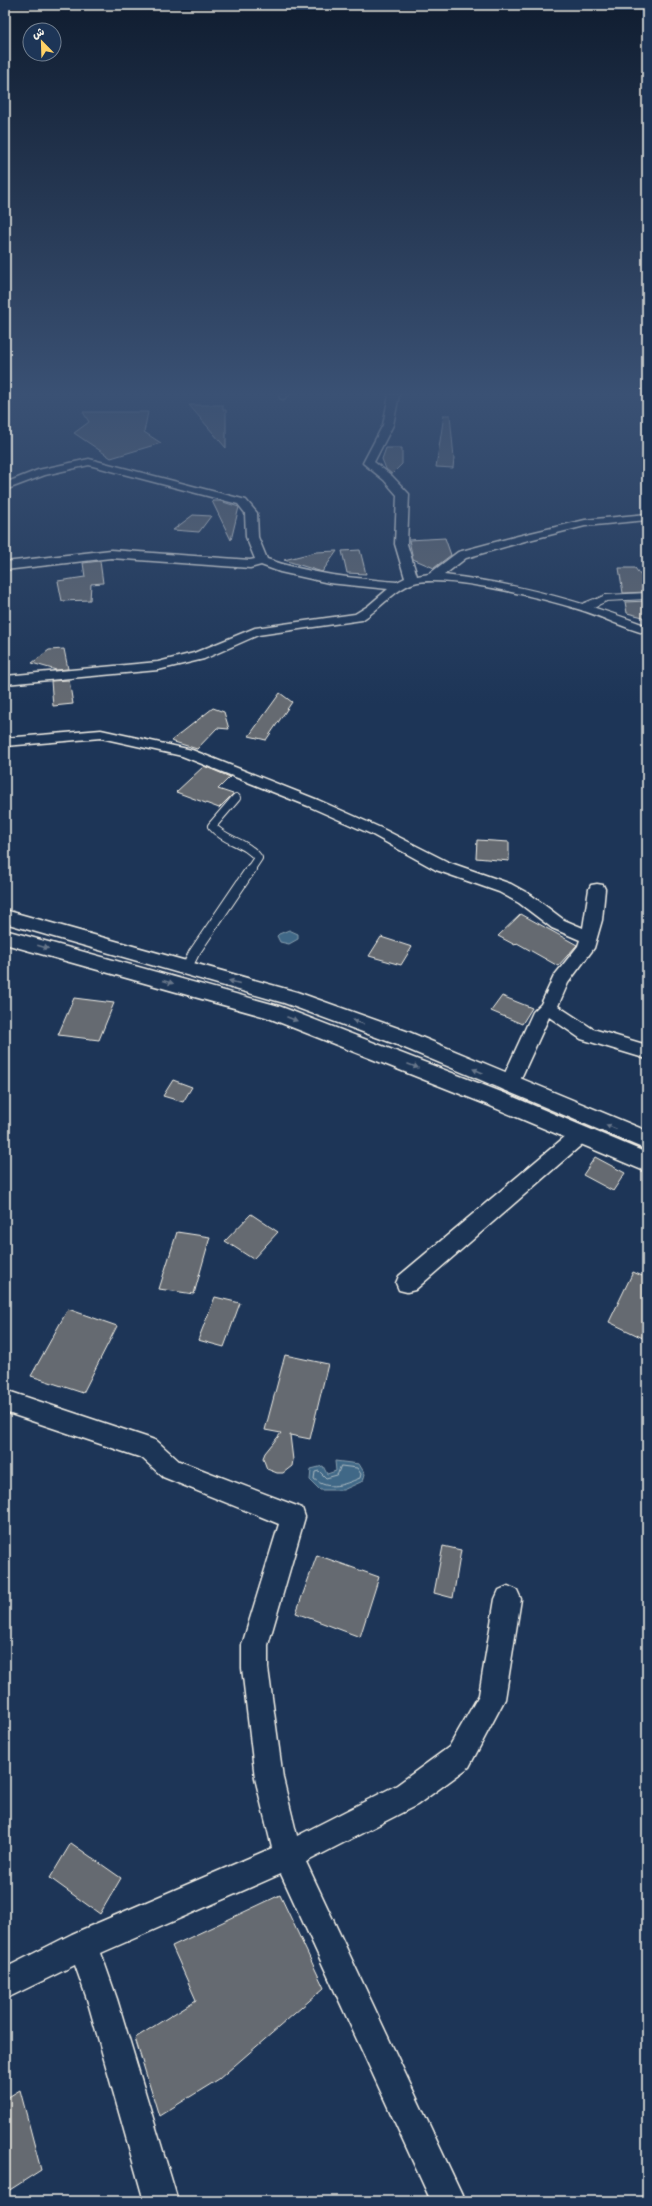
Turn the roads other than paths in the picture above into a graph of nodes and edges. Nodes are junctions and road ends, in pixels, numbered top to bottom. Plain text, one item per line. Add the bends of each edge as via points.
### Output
1 (226, 498) edge
2 (403, 498) edge
3 (647, 517) edge
4 (262, 561) junction
5 (5, 566) edge
6 (433, 577) junction
7 (412, 580) junction
8 (398, 586) junction
9 (647, 596) edge
10 (585, 607) junction
11 (647, 630) edge
12 (5, 680) edge
13 (5, 742) edge
14 (236, 798) dead end
15 (597, 888) dead end
16 (5, 916) edge
17 (5, 937) edge
18 (589, 937) junction
19 (186, 968) junction
20 (548, 1008) junction
21 (647, 1052) edge
22 (509, 1084) junction
23 (580, 1135) junction
24 (647, 1141) edge
25 (647, 1163) edge
26 (406, 1283) dead end
27 (5, 1401) edge
28 (508, 1599) dead end
29 (288, 1856) junction
30 (83, 1945) junction
31 (5, 1984) edge
32 (161, 2201) edge
33 (448, 2201) edge

1 - 4 street via 242,502 251,513 252,537
2 - 7 street via 401,544
3 - 6 street via 585,523 522,538 462,555
4 - 5 street via 250,564 111,554
4 - 8 street via 284,569 329,578
6 - 7 street
6 - 10 street via 485,583
7 - 8 street
8 - 12 street via 372,609 358,617 255,632 218,649 179,661 130,669
9 - 10 lane via 606,598
10 - 11 street
13 - 18 street via 101,734 187,753 313,803 388,837 442,866 505,888 525,898 558,924
14 - 19 lane via 212,826 215,831 256,854 258,858 194,952
15 - 18 street via 594,920
16 - 19 main road
17 -> 23 main road via 272,1011 496,1099
18 - 20 street via 586,948 560,980
22 -> 19 main road via 402,1038 290,997
20 - 21 street via 587,1034
20 - 22 street via 542,1012
24 -> 22 main road
23 - 25 main road
23 - 26 street
27 - 29 street via 149,1448 172,1469 294,1517 255,1645 255,1668 269,1778
28 - 29 street via 492,1699 459,1757 407,1795
29 - 30 street
29 - 33 street
30 - 31 street
30 - 32 street via 102,1999

